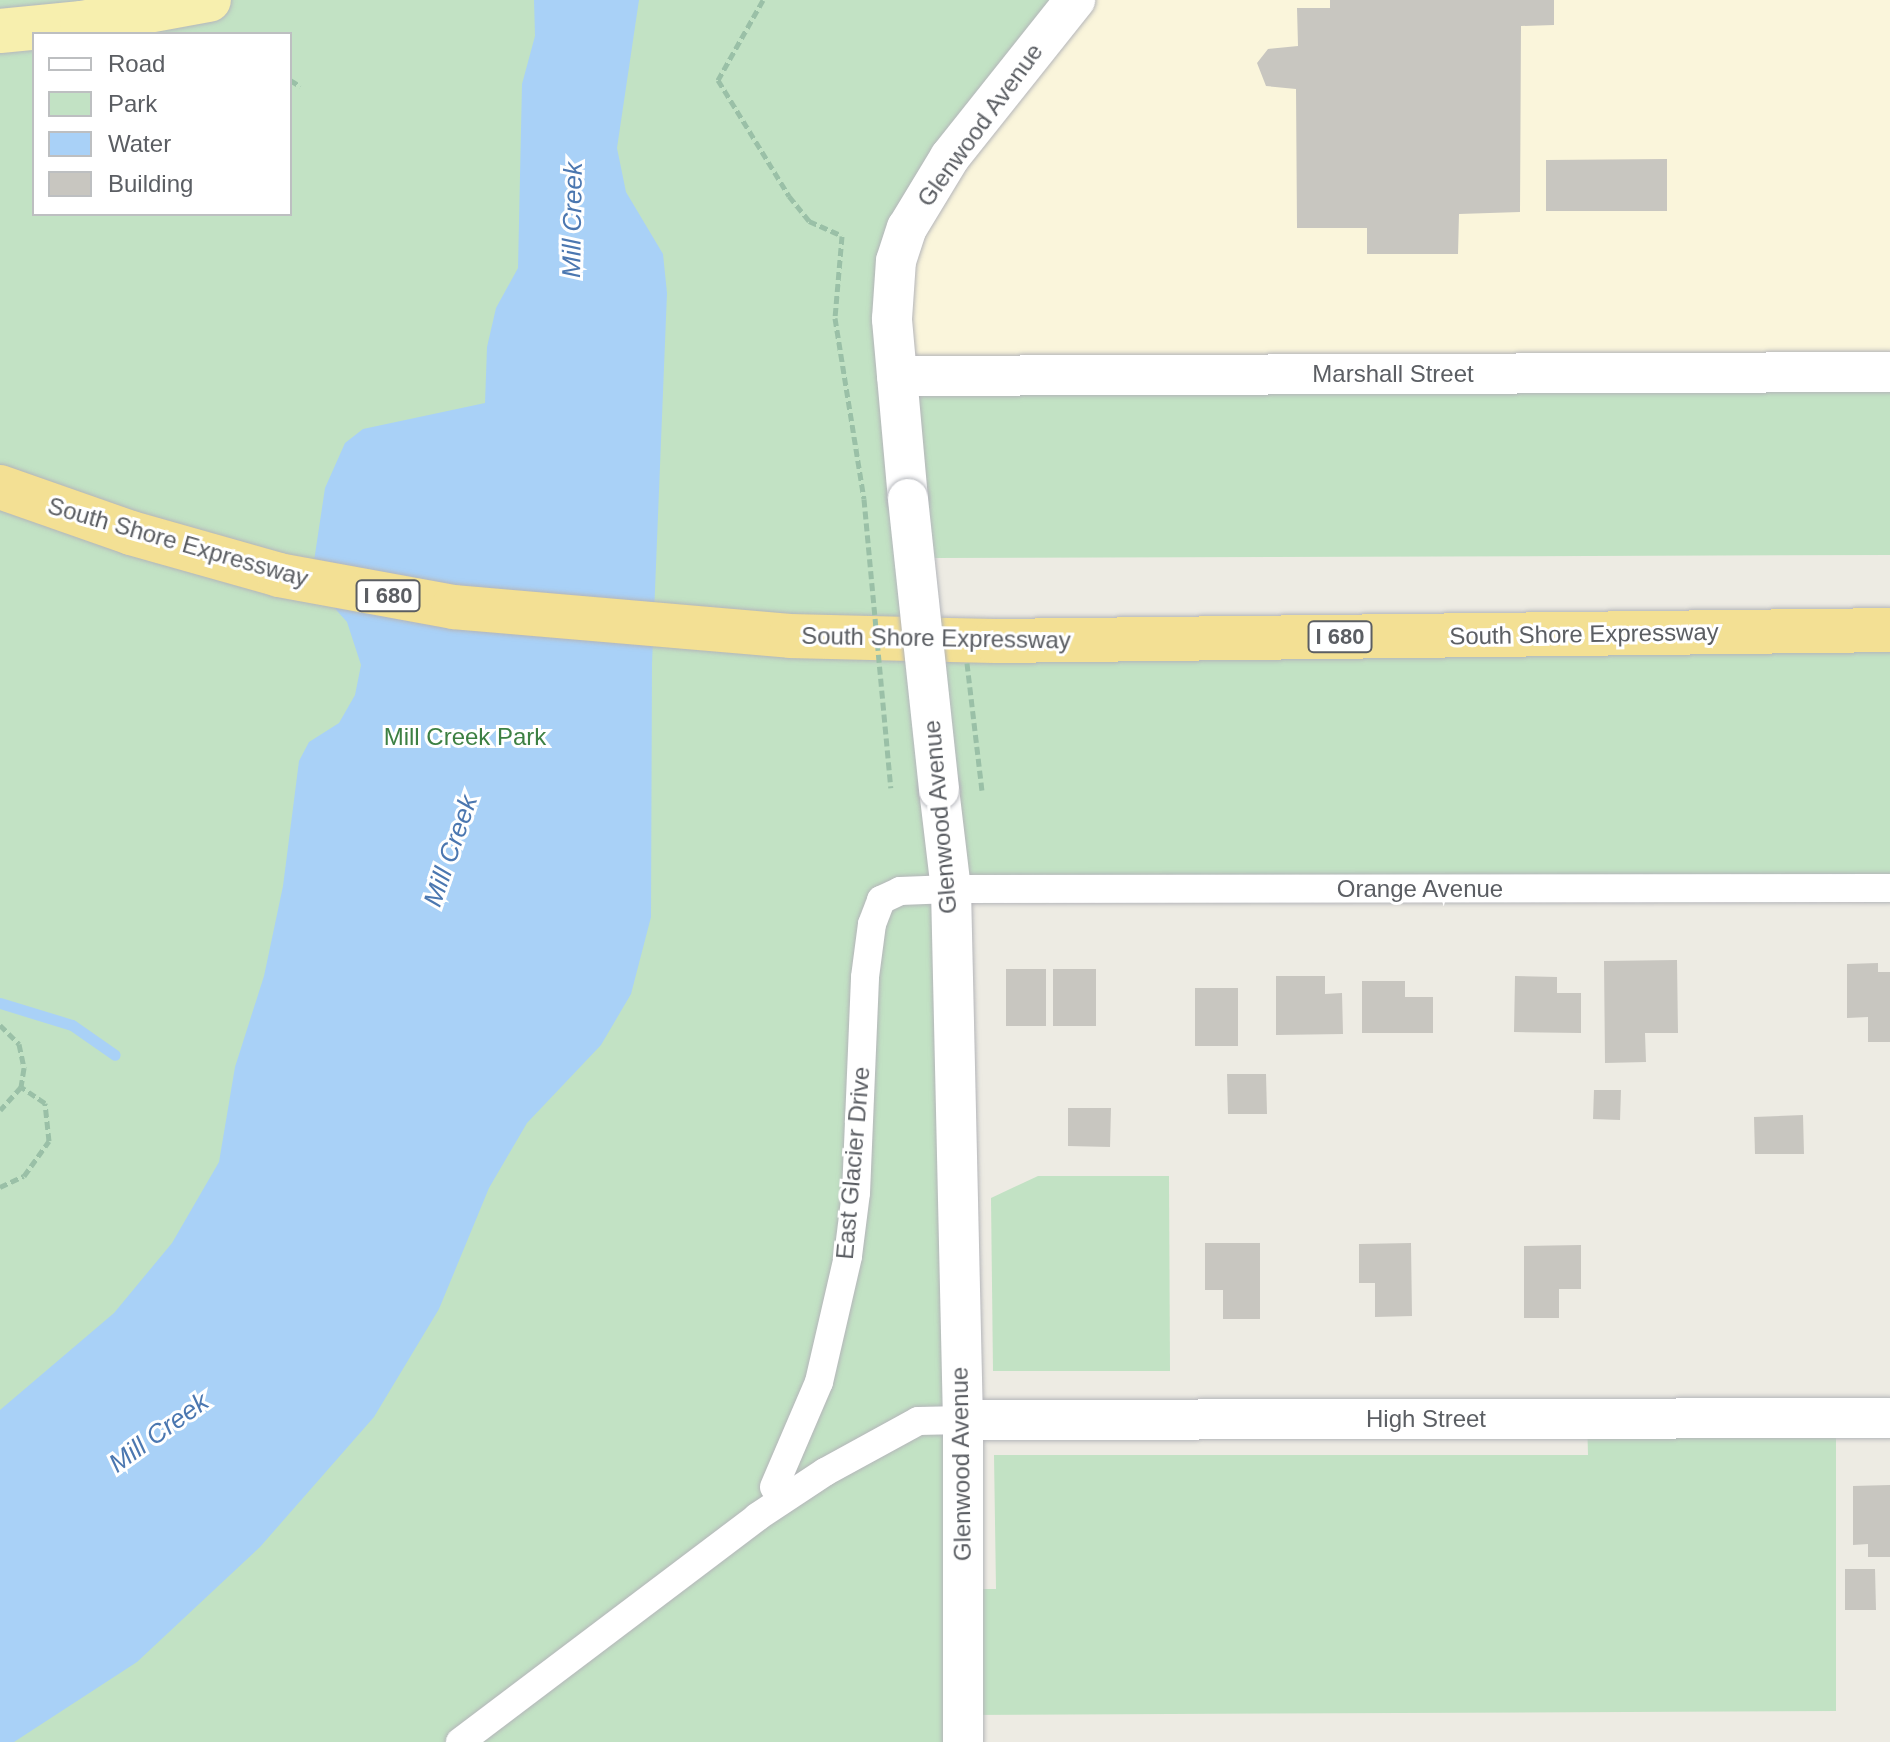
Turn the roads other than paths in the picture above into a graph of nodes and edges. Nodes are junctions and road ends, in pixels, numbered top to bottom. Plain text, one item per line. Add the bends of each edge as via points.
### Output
1 (209, 0) edge
2 (1075, 0) edge
3 (0, 31) edge
4 (1890, 372) edge
5 (897, 376) junction
6 (0, 487) edge
7 (1890, 630) edge
8 (1890, 888) edge
9 (951, 889) junction
10 (1890, 1418) edge
11 (963, 1420) junction
12 (774, 1487) dead end
13 (460, 1742) edge
14 (963, 1742) edge

1 - 3 main road, bridge via 82,23
2 - 5 street, Glenwood Avenue via 950,157 907,228 896,261 892,319
4 - 5 street, Marshall Street
5 - 9 street, Glenwood Avenue, bridge
6 - 7 highway, South Shore Expressway / I 680 via 131,533 279,575 453,607 790,636 995,641
8 - 9 street, Orange Avenue
9 - 11 street, Glenwood Avenue
9 - 12 street, East Glacier Drive via 900,891 881,900 872,924 848,1256 819,1382
10 - 11 street, High Street
11 - 13 street via 918,1421 825,1472 757,1517
11 - 14 street, Glenwood Avenue

